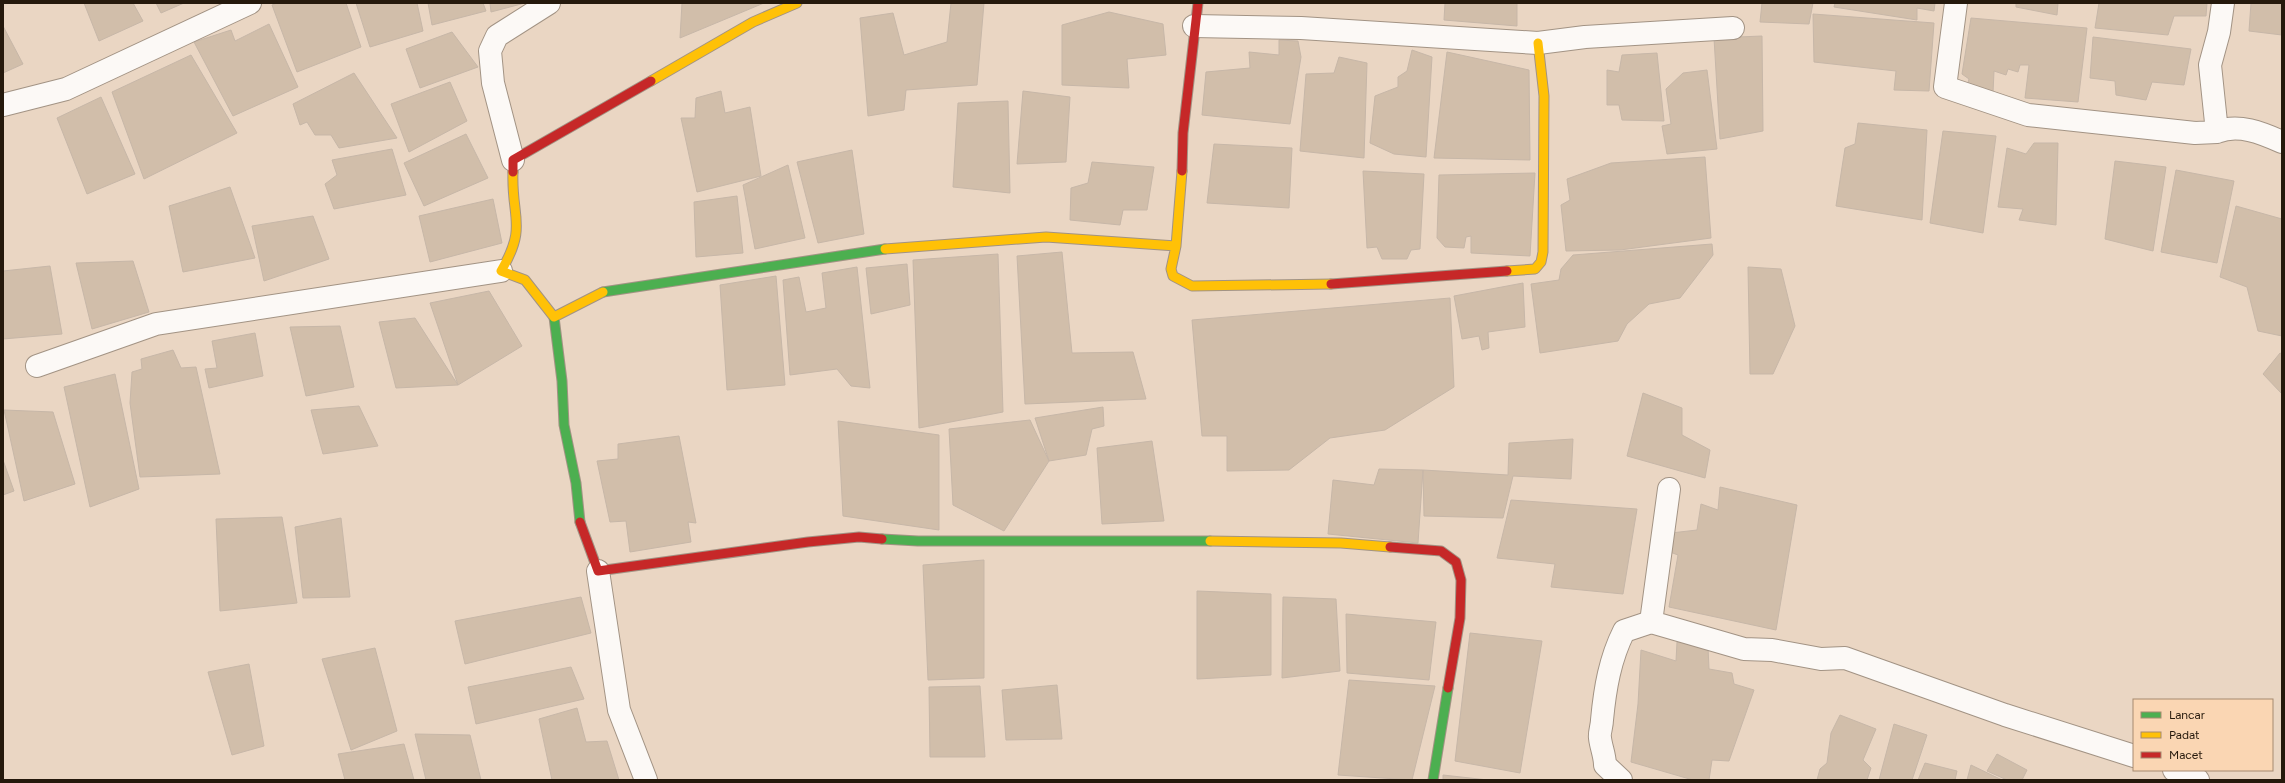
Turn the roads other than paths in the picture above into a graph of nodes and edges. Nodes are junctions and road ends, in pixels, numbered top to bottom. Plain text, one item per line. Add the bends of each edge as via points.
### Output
1 (250, 3) edge
2 (549, 3) edge
3 (797, 3) edge
4 (1198, 3) edge
5 (1956, 3) edge
6 (2223, 3) edge
7 (1194, 26) junction
8 (1732, 28) dead end
9 (1538, 43) junction
10 (3, 106) edge
11 (2217, 132) junction
12 (2282, 142) edge
13 (513, 160) junction
14 (1176, 246) junction
15 (501, 271) junction
16 (554, 317) junction
17 (37, 366) dead end
18 (1669, 489) dead end
19 (598, 571) junction
20 (1651, 622) junction
21 (2133, 756) edge
22 (2176, 771) edge
23 (646, 780) edge
24 (1433, 780) edge
25 (1621, 780) edge
26 (2198, 780) edge

1 - 10 street via 66,89
2 - 13 street via 497,36 490,51 492,83
3 - 13 street via 753,22
4 - 7 street
5 - 11 street via 1945,86 2028,115 2194,134
6 - 11 street via 2219,32 2210,65
7 - 9 street via 1301,28
7 - 14 street via 1183,133
8 - 9 street via 1586,37
9 - 14 street via 1544,96 1543,252 1542,262 1535,269 1314,285 1192,286 1173,276 1171,269
11 - 12 street via 2228,127 2248,130
13 - 15 street via 511,179 519,226 513,254
14 - 16 street via 1046,236 880,249 602,292
15 - 16 street via 524,280
15 - 17 street via 156,324
16 - 19 street via 562,381 564,425 576,483 580,525
18 - 20 street
19 - 23 street via 619,710
19 - 24 street via 858,537 918,541 1341,543 1441,551 1456,562 1461,580 1460,618
20 - 21 street via 1744,649 1772,650 1821,659 1845,658 2005,715
20 - 25 street via 1624,631 1617,646 1603,699 1600,739 1605,754 1605,765
22 - 26 street

